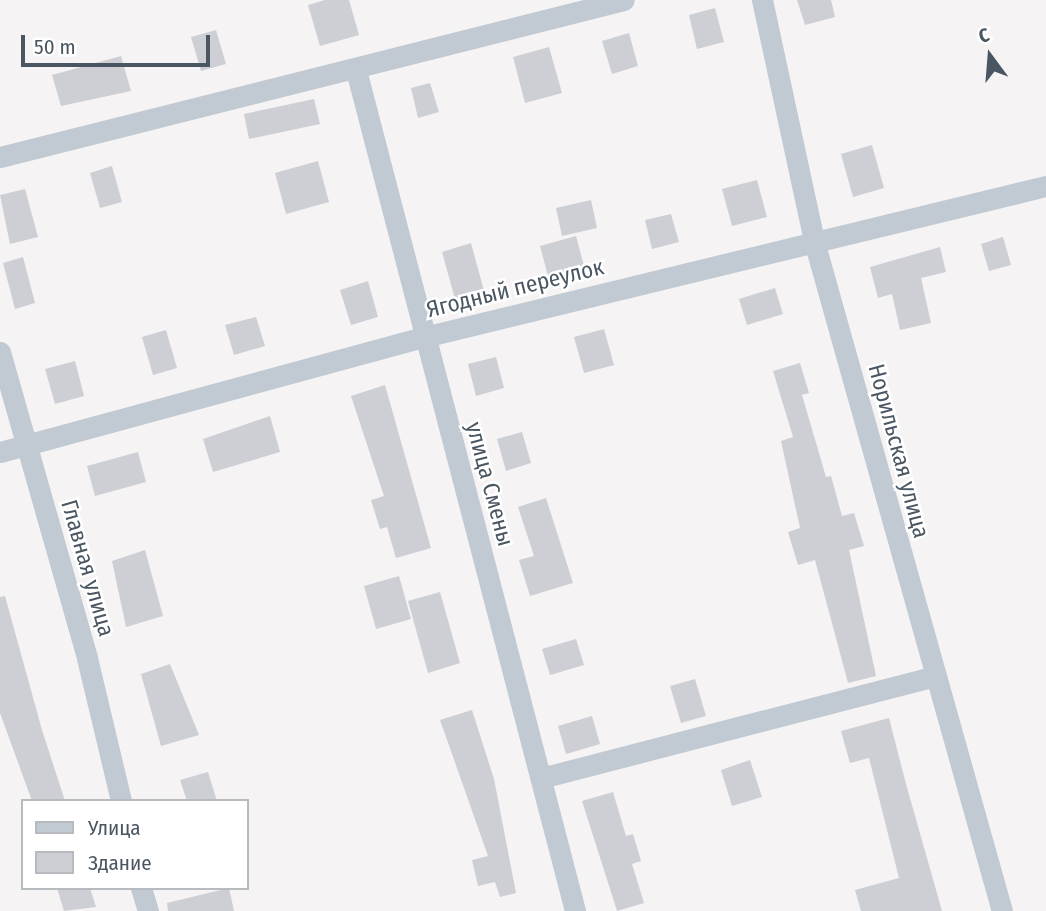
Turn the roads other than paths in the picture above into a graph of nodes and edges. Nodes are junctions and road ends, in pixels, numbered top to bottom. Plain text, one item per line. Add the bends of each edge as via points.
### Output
1 (624, 0) edge
2 (762, 0) edge
3 (356, 71) junction
4 (0, 157) edge
5 (1046, 186) edge
6 (814, 241) junction
7 (424, 337) junction
8 (0, 352) edge
9 (26, 446) junction
10 (0, 452) edge
11 (934, 676) junction
12 (541, 778) junction
13 (120, 799) edge
14 (142, 890) edge
15 (148, 911) edge
16 (575, 911) edge
17 (1002, 911) edge

1 - 3 street
2 - 6 street, Норильская улица
3 - 4 street
3 - 7 street, улица Смены
5 - 6 street, Ягодный переулок
6 - 7 street, Ягодный переулок
6 - 11 street, Норильская улица
7 - 9 street, Ягодный переулок
7 - 12 street, улица Смены
8 - 9 street, Главная улица
9 - 10 street, Ягодный переулок
9 - 13 street, Главная улица
11 - 12 street
11 - 17 street, Норильская улица
12 - 16 street, улица Смены
14 - 15 street

